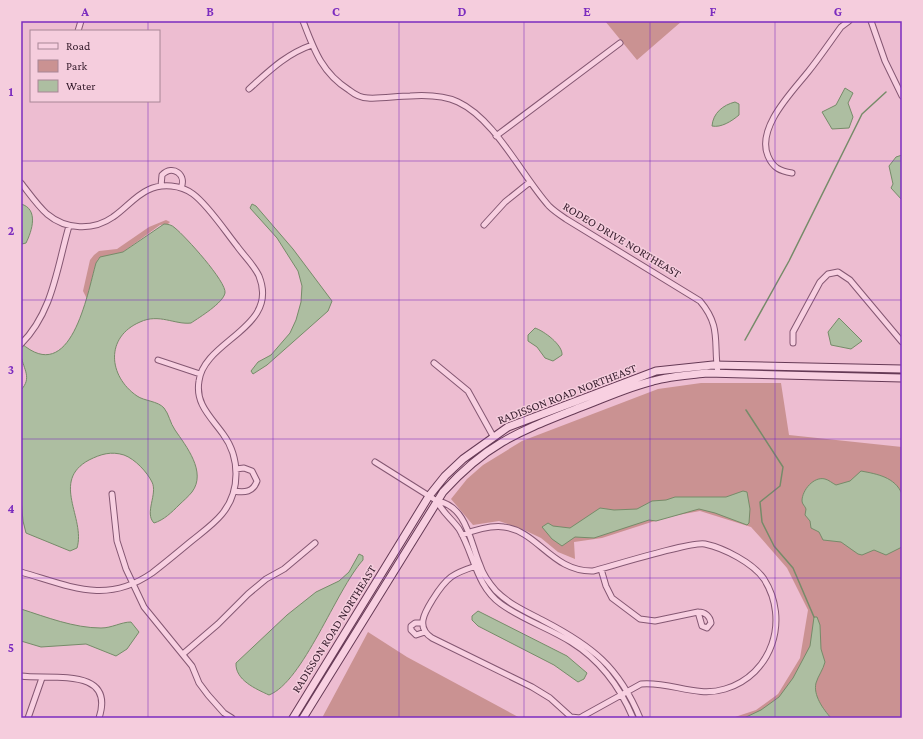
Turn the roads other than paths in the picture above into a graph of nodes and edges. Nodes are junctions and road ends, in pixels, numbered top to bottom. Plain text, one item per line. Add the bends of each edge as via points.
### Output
1 (303, 21) edge
2 (849, 21) edge
3 (871, 21) edge
4 (620, 43) dead end
5 (312, 45) junction
6 (249, 89) dead end
7 (902, 96) edge
8 (496, 136) junction
9 (792, 173) dead end
10 (530, 182) junction
11 (21, 183) edge
12 (161, 186) junction
13 (181, 188) junction
14 (484, 225) dead end
15 (69, 226) junction
16 (902, 342) edge
17 (793, 343) dead end
18 (21, 344) edge
19 (158, 360) dead end
20 (434, 363) dead end
21 (717, 365) junction
22 (902, 368) edge
23 (718, 373) junction
24 (200, 374) junction
25 (902, 378) edge
26 (493, 436) junction
27 (375, 462) dead end
28 (236, 469) junction
29 (234, 491) junction
30 (112, 494) dead end
31 (429, 496) junction
32 (437, 501) junction
33 (469, 532) junction
34 (462, 534) junction
35 (315, 543) dead end
36 (477, 566) junction
37 (601, 569) junction
38 (21, 572) edge
39 (134, 584) junction
40 (698, 612) dead end
41 (422, 622) junction
42 (425, 632) junction
43 (183, 654) junction
44 (21, 676) edge
45 (42, 678) junction
46 (623, 693) junction
47 (295, 717) edge
48 (28, 718) edge
49 (99, 718) edge
50 (232, 718) edge
51 (303, 718) edge
52 (633, 718) edge
53 (640, 718) edge

1 - 5 street, RODEO DRIVE NORTHEAST
2 - 9 street via 788,97 766,136 766,150 773,165 781,171
3 - 7 street via 885,61
4 - 8 street
5 - 6 street via 297,50 279,62
5 - 8 street, RODEO DRIVE NORTHEAST via 334,80 355,94 368,98 433,95 457,102 477,115
8 - 10 street, RODEO DRIVE NORTHEAST
10 - 14 street via 505,202
10 - 21 street, RODEO DRIVE NORTHEAST via 550,207 566,220 700,301 713,320
11 - 15 street via 48,214
12 - 13 street
12 - 13 street via 162,175 173,170 182,178
12 - 15 street via 143,192 108,221 86,227
13 - 24 street via 201,202 255,269 261,283 262,297 251,321 211,356
15 - 18 street via 51,296 40,320
16 - 17 street via 850,280 838,272 828,274 820,282 793,332
19 - 24 street
20 - 26 street via 468,391
21 - 22 main road, RADISSON ROAD NORTHEAST
21 - 23 street, RODEO DRIVE NORTHEAST
21 - 26 main road, RADISSON ROAD NORTHEAST via 656,371 553,409 508,427
23 - 25 main road, RADISSON ROAD NORTHEAST
23 - 32 main road, RADISSON ROAD NORTHEAST via 654,380 514,434 469,465
24 - 28 street via 198,389 201,403 231,447
26 - 31 main road, RADISSON ROAD NORTHEAST via 463,459
27 - 31 street
28 - 29 street
28 - 29 street via 252,471 257,481 247,492
29 - 39 street via 227,508 213,524 166,563
30 - 39 street via 117,541
31 - 32 street
31 - 47 main road, RADISSON ROAD NORTHEAST
32 - 33 street via 444,502 455,511
32 - 34 street
32 - 51 main road, RADISSON ROAD NORTHEAST
33 - 34 street
33 - 36 street
33 - 37 street via 496,526 506,527 572,569
34 - 36 street
35 - 43 street via 248,594
36 - 41 street via 456,573 442,585 424,614
36 - 46 street via 509,603 588,646 605,662
37 - 40 street via 612,598 640,619 655,621
37 - 46 street via 704,544 732,555 756,570 774,600 777,612 777,627 768,655 755,672 735,686 708,692 688,691 651,683 641,684
38 - 39 street via 89,591 110,590
39 - 43 street via 150,614
41 - 42 street
41 - 42 street via 415,623 411,630 416,635
42 - 46 street via 432,638 539,691 571,717 585,716
43 - 50 street via 208,695
44 - 45 street
45 - 48 street
45 - 49 street via 77,677 90,682 100,696
46 - 52 street
46 - 53 street via 633,702

